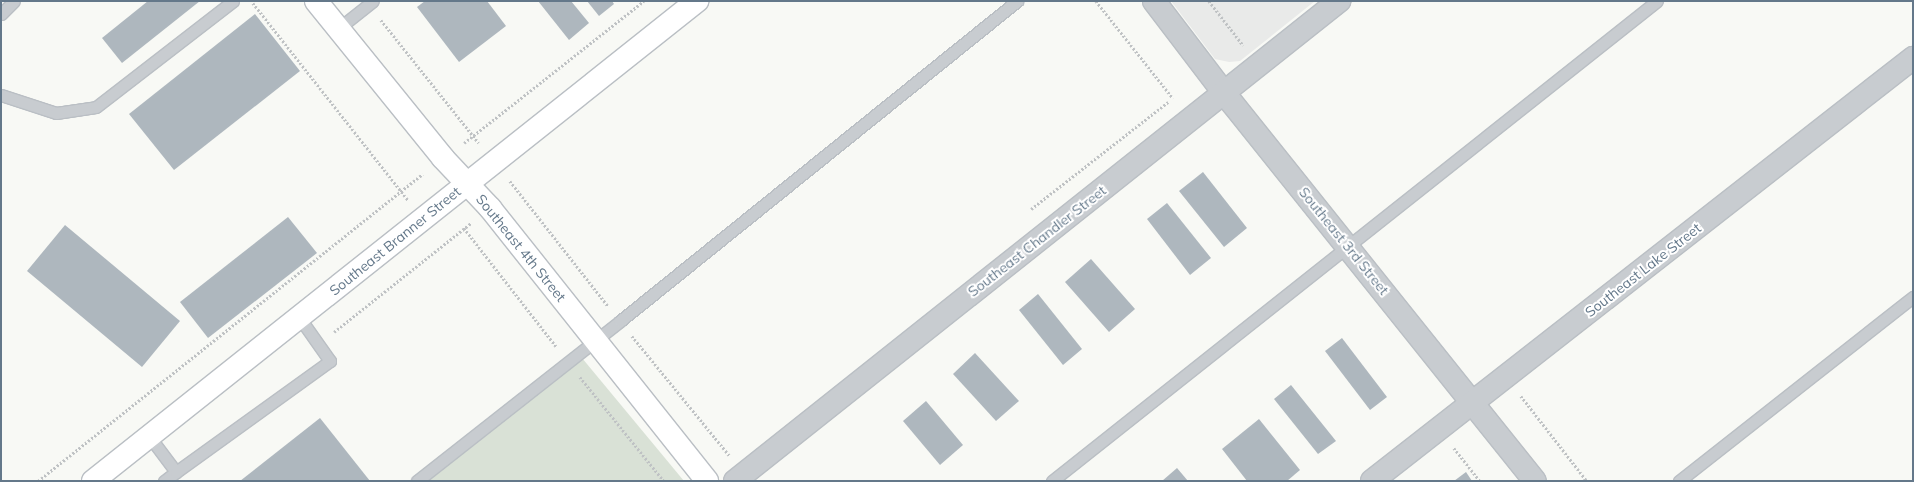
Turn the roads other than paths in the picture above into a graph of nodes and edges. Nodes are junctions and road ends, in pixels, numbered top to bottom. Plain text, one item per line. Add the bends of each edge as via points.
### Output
1 (14, 1) edge
2 (233, 1) edge
3 (316, 1) edge
4 (697, 1) edge
5 (1017, 1) edge
6 (1154, 1) edge
7 (1339, 1) edge
8 (1658, 1) edge
9 (371, 3) edge
10 (1, 14) edge
11 (339, 28) junction
12 (1913, 58) edge
13 (1224, 93) junction
14 (1, 95) edge
15 (467, 183) junction
16 (1349, 247) junction
17 (1913, 297) edge
18 (299, 317) junction
19 (596, 340) junction
20 (1473, 403) junction
21 (149, 436) junction
22 (176, 472) junction
23 (739, 477) edge
24 (93, 481) edge
25 (164, 481) edge
26 (416, 481) edge
27 (707, 481) edge
28 (1052, 481) edge
29 (1372, 481) edge
30 (1535, 481) edge
31 (1679, 481) edge

1 - 10 lane
2 - 14 lane via 96,107 56,113
3 - 11 main road, Southeast 4th Street
4 - 15 main road, Southeast Branner Street
5 - 19 lane
6 - 13 street, Southeast 3rd Street
7 - 13 street, Southeast Chandler Street
8 - 16 lane
9 - 11 lane
11 - 15 main road, Southeast 4th Street via 443,158
12 - 20 street, Southeast Lake Street
13 - 16 street, Southeast 3rd Street
13 - 23 street, Southeast Chandler Street
15 - 18 main road, Southeast Branner Street
15 - 19 main road, Southeast 4th Street
16 - 20 street, Southeast 3rd Street
16 - 28 lane
17 - 31 lane
18 - 21 main road, Southeast Branner Street
18 - 22 lane via 330,361
19 - 26 lane
19 - 27 main road, Southeast 4th Street
20 - 29 street, Southeast Lake Street
20 - 30 street, Southeast 3rd Street
21 - 22 lane
21 - 24 main road, Southeast Branner Street
22 - 25 lane

